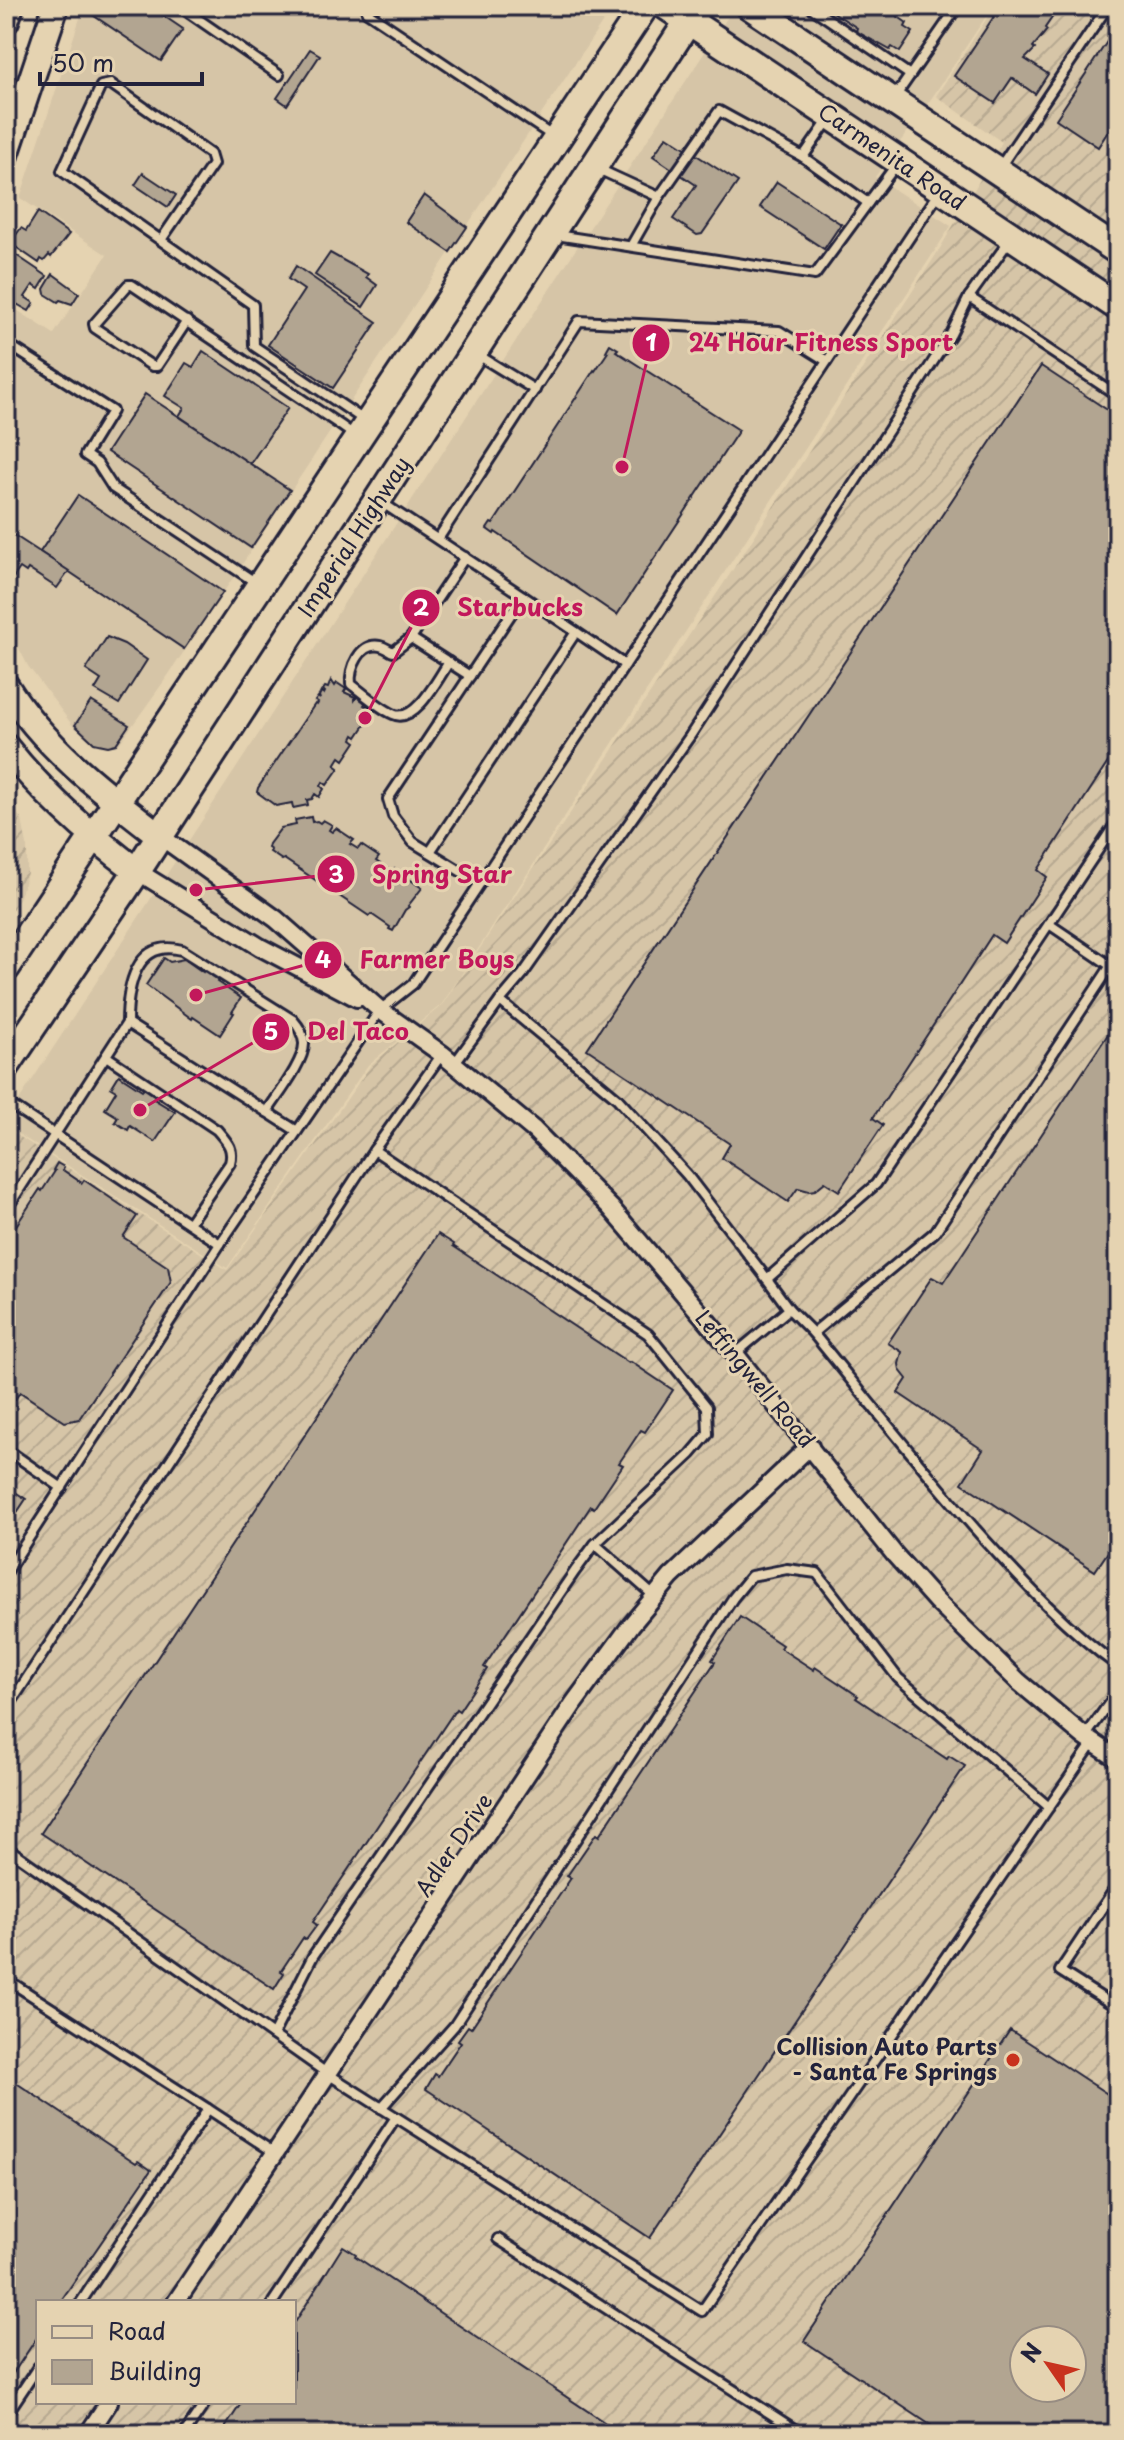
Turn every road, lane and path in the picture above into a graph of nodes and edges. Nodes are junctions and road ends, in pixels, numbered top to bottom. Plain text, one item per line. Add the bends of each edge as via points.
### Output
1 (11, 6) edge
2 (56, 6) edge
3 (179, 6) edge
4 (371, 6) edge
5 (645, 6) edge
6 (666, 6) edge
7 (750, 6) edge
8 (809, 6) edge
9 (958, 6) edge
10 (1108, 6) edge
11 (693, 13) edge
12 (6, 21) edge
13 (279, 75) dead end
14 (910, 75) junction
15 (892, 101) junction
16 (12, 115) edge
17 (831, 116) junction
18 (557, 139) junction
19 (6, 155) edge
20 (803, 157) junction
21 (899, 161) junction
22 (594, 167) junction
23 (997, 171) junction
24 (941, 189) junction
25 (659, 197) junction
26 (868, 203) junction
27 (551, 234) junction
28 (1012, 236) junction
29 (161, 240) junction
30 (631, 246) junction
31 (1118, 251) edge
32 (969, 297) junction
33 (1118, 307) edge
34 (187, 321) junction
35 (6, 343) edge
36 (474, 352) junction
37 (827, 361) junction
38 (535, 390) junction
39 (1118, 396) edge
40 (363, 430) junction
41 (378, 500) junction
42 (438, 539) junction
43 (465, 557) junction
44 (260, 585) junction
45 (523, 596) junction
46 (576, 632) junction
47 (411, 638) junction
48 (449, 662) junction
49 (625, 665) junction
50 (470, 676) junction
51 (6, 686) edge
52 (6, 747) edge
53 (116, 802) junction
54 (1118, 820) edge
55 (160, 836) junction
56 (93, 838) junction
57 (430, 852) junction
58 (137, 871) junction
59 (480, 883) junction
60 (1049, 924) junction
61 (1118, 955) edge
62 (1111, 966) junction
63 (6, 968) edge
64 (500, 1001) junction
65 (380, 1010) junction
66 (127, 1023) junction
67 (106, 1056) junction
68 (448, 1059) junction
69 (6, 1066) edge
70 (6, 1102) edge
71 (267, 1112) junction
72 (297, 1131) junction
73 (55, 1135) junction
74 (374, 1150) junction
75 (6, 1210) edge
76 (189, 1223) junction
77 (220, 1244) junction
78 (767, 1279) junction
79 (789, 1309) junction
80 (813, 1333) junction
81 (735, 1354) junction
82 (810, 1446) junction
83 (6, 1449) edge
84 (62, 1488) junction
85 (595, 1544) junction
86 (6, 1573) edge
87 (655, 1597) junction
88 (1118, 1666) edge
89 (1118, 1691) edge
90 (6, 1710) edge
91 (1089, 1740) junction
92 (1118, 1759) edge
93 (1049, 1807) junction
94 (6, 1847) edge
95 (1118, 1884) edge
96 (6, 1979) edge
97 (1118, 2008) edge
98 (273, 2035) junction
99 (328, 2074) junction
100 (381, 2108) junction
101 (208, 2109) junction
102 (396, 2117) junction
103 (275, 2153) junction
104 (498, 2239) dead end
105 (82, 2300) edge
106 (177, 2300) edge
107 (274, 2300) edge
108 (36, 2370) edge
109 (108, 2404) edge
110 (205, 2404) edge
111 (6, 2415) edge
112 (88, 2434) edge
113 (184, 2434) edge
114 (802, 2434) edge

1 - 12 main road
2 - 16 main road
3 - 13 lane
4 - 18 lane via 367,12
5 - 18 main road
6 - 11 main road, Carmenita Road
7 - 15 main road
8 - 14 lane
9 - 14 lane
10 - 23 lane
11 - 17 main road, Carmenita Road
11 - 22 main road, Imperial Highway
14 - 15 lane
15 - 23 main road
16 - 19 main road
17 - 20 lane
17 - 21 main road, Carmenita Road
18 - 40 main road
20 - 25 lane via 719,111
20 - 26 lane
21 - 24 main road, Carmenita Road
21 - 26 lane
22 - 25 lane
22 - 27 main road, Imperial Highway
23 - 31 main road
24 - 28 main road, Carmenita Road
24 - 37 lane
25 - 30 lane
26 - 30 lane via 815,275
27 - 30 lane
27 - 36 main road, Imperial Highway
28 - 32 lane
28 - 33 main road, Carmenita Road
29 - 29 lane via 213,164 210,154 111,84 101,86 62,171
29 - 40 lane via 253,305 254,346
32 - 39 lane
32 - 64 lane via 951,334 690,736
34 - 34 lane via 128,285 94,324 157,366
34 - 40 lane
35 - 44 lane via 112,411 85,455 113,488
36 - 38 lane
36 - 41 main road, Imperial Highway
37 - 38 lane via 779,331 579,321
37 - 49 lane
38 - 42 lane
40 - 44 main road
41 - 42 lane
41 - 55 main road, Imperial Highway
42 - 43 lane
43 - 45 lane
43 - 47 lane
44 - 53 main road
45 - 46 lane
45 - 50 lane
46 - 49 lane
46 - 57 lane
47 - 48 lane
47 - 48 lane via 393,652 369,647 349,673 351,684 395,716 406,716 416,710
48 - 50 lane
49 - 59 lane
50 - 57 lane via 388,799 393,816 413,842
51 - 53 main road, Leffingwell Road via 43,733
52 - 56 main road, Leffingwell Road
53 - 55 main road, Leffingwell Road
53 - 56 main road
54 - 60 lane
55 - 58 main road, Imperial Highway
55 - 65 street, Leffingwell Road via 276,919
56 - 58 main road, Leffingwell Road
56 - 63 main road
57 - 59 lane
58 - 65 street, Leffingwell Road via 260,947
58 - 69 main road, Imperial Highway
59 - 65 lane via 413,984
60 - 62 lane
60 - 78 lane via 876,1184
61 - 62 lane
62 - 80 lane via 935,1232
64 - 68 lane
64 - 78 lane via 617,1098 687,1175
65 - 68 street, Leffingwell Road
65 - 72 lane
66 - 67 lane
66 - 71 lane
66 - 71 lane via 127,1000 138,964 150,952 172,948 293,1020 305,1047
67 - 73 lane
67 - 76 lane via 217,1130 233,1153
68 - 74 lane
68 - 81 street, Leffingwell Road via 559,1153
70 - 73 lane
71 - 72 lane
72 - 77 lane
73 - 75 lane
73 - 76 lane
74 - 85 lane via 648,1334 707,1407 708,1434
74 - 90 lane
76 - 77 lane
77 - 84 lane
78 - 79 lane
79 - 80 lane
79 - 81 lane
80 - 88 lane via 1012,1570
81 - 82 street, Leffingwell Road
82 - 87 street, Adler Drive
82 - 91 street, Leffingwell Road via 936,1601 1019,1682
83 - 84 lane
84 - 86 lane
85 - 87 lane
85 - 98 lane via 313,1956
87 - 99 street, Adler Drive via 574,1703
89 - 91 lane
91 - 92 street, Leffingwell Road
91 - 93 lane
93 - 100 lane via 898,1678 817,1573 787,1569 751,1576 454,2026
93 - 102 lane via 702,2311
94 - 98 lane
95 - 97 lane via 1060,1971
96 - 101 lane
98 - 99 lane
99 - 100 lane
99 - 103 street, Adler Drive
100 - 102 lane
101 - 103 lane
101 - 105 lane
102 - 107 lane
103 - 106 street, Adler Drive
104 - 114 lane
108 - 111 lane
109 - 112 street
110 - 113 lane

